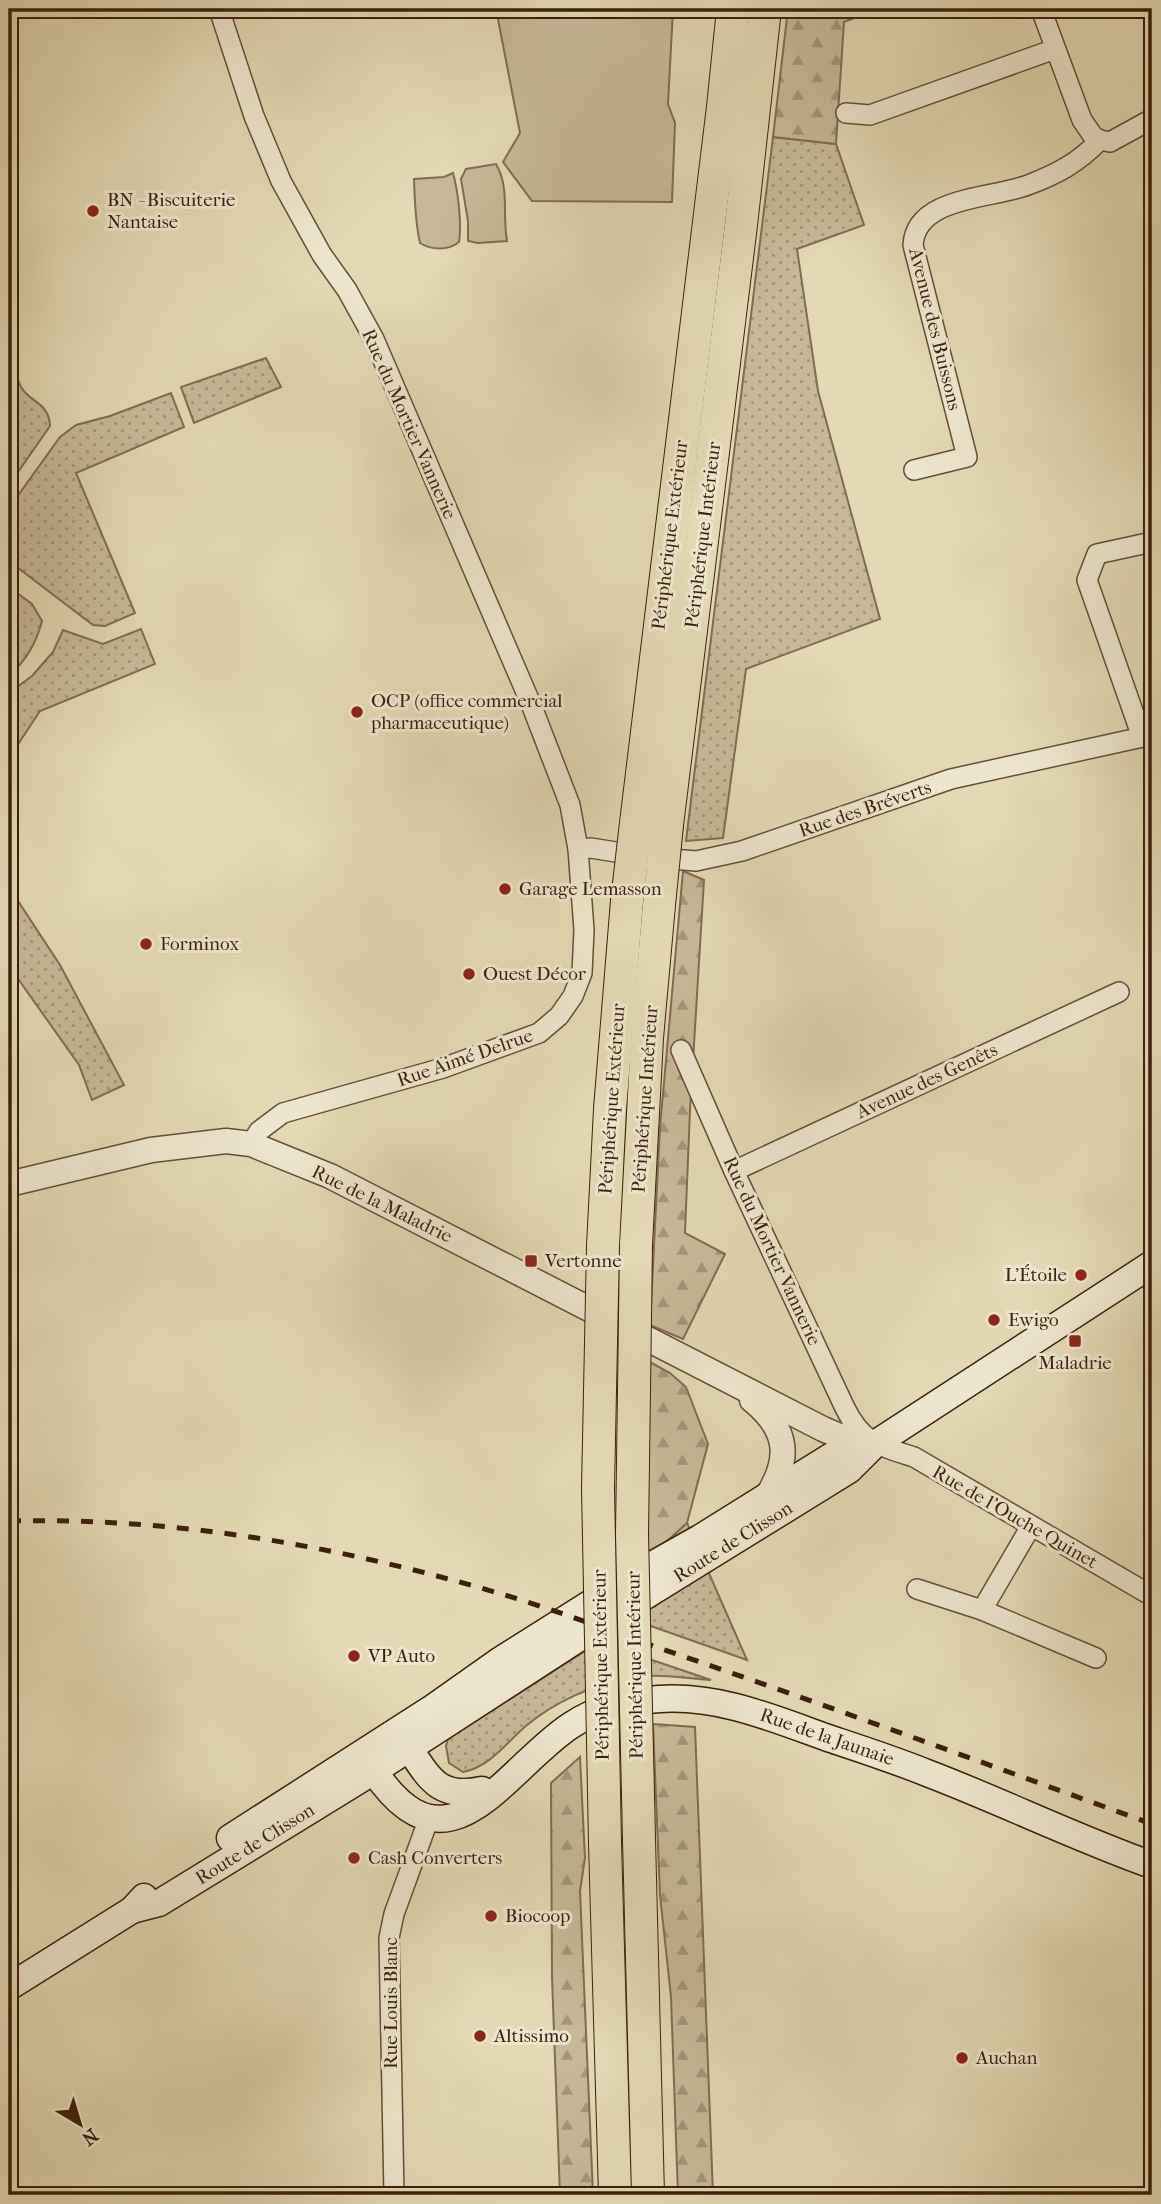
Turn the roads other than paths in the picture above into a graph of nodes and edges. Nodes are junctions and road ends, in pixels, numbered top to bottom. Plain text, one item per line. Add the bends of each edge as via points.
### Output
1 (219, 9) edge
2 (733, 9) edge
3 (765, 9) edge
4 (1041, 9) edge
5 (1055, 49) junction
6 (846, 113) dead end
7 (1152, 119) edge
8 (1100, 141) junction
9 (914, 470) dead end
10 (1152, 542) edge
11 (1147, 736) edge
12 (578, 849) junction
13 (1119, 992) dead end
14 (681, 1050) dead end
15 (251, 1144) junction
16 (734, 1171) junction
17 (9, 1184) edge
18 (1152, 1264) edge
19 (730, 1382) junction
20 (875, 1444) junction
21 (766, 1498) junction
22 (1031, 1526) junction
23 (917, 1589) dead end
24 (1152, 1596) edge
25 (982, 1610) junction
26 (1096, 1658) dead end
27 (382, 1756) junction
28 (509, 1779) junction
29 (482, 1790) junction
30 (429, 1818) junction
31 (1152, 1865) edge
32 (9, 1987) edge
33 (394, 2195) edge
34 (615, 2195) edge
35 (648, 2195) edge

1 - 12 street, Rue du Mortier Vannerie via 281,181 374,339 531,704 570,805
2 - 34 highway, Périphérique Extérieur, bridge via 627,901 610,1109 598,1488
3 - 35 highway, Périphérique Intérieur, bridge via 667,825 647,1038 636,1245 632,1534
4 - 5 street
5 - 6 street via 870,115
5 - 8 street via 1086,129
7 - 8 street via 1110,142
8 - 9 street, Avenue des Buissons via 1075,164 1055,174 1003,194 934,211 913,236 967,457
10 - 11 street via 1097,554 1087,580
11 - 12 street, Rue des Bréverts via 951,779 742,851 696,862
12 - 15 street, Rue Aimé Delrue via 582,973 559,1016 539,1033 443,1068 283,1113 259,1131
13 - 16 street, Avenue des Genêts
14 - 16 street, Rue du Mortier Vannerie
15 - 17 street, Rue de la Maladrie via 226,1141 151,1150
15 - 19 street, Rue de la Maladrie via 330,1176
16 - 20 street, Rue du Mortier Vannerie via 851,1420
18 - 20 main road, Route de Clisson
19 - 20 street, Rue de la Maladrie via 837,1435
19 - 21 street, Rue de la Maladrie via 774,1420 782,1440 780,1468
20 - 21 main road, Route de Clisson via 838,1452
20 - 22 street, Rue de l'Ouche Quinet via 914,1457
20 - 27 main road, Route de Clisson via 849,1470
21 - 27 main road, Route de Clisson via 535,1639 529,1655
22 - 24 street, Rue de l'Ouche Quinet
22 - 25 street
23 - 25 street
25 - 26 street
27 - 29 main road, Rue de la Jaunaie via 424,1771 438,1786 456,1793
27 - 30 main road via 385,1788
27 - 32 main road, Route de Clisson via 159,1903 132,1910
28 - 29 main road, Rue de la Jaunaie
28 - 30 main road, Rue de la Jaunaie via 464,1815
28 - 31 main road, Rue de la Jaunaie via 569,1727 609,1705 703,1699 737,1706 928,1773
29 - 30 main road, Rue de la Jaunaie via 466,1804 448,1801 440,1805
30 - 33 street, Rue Louis Blanc via 389,1938

